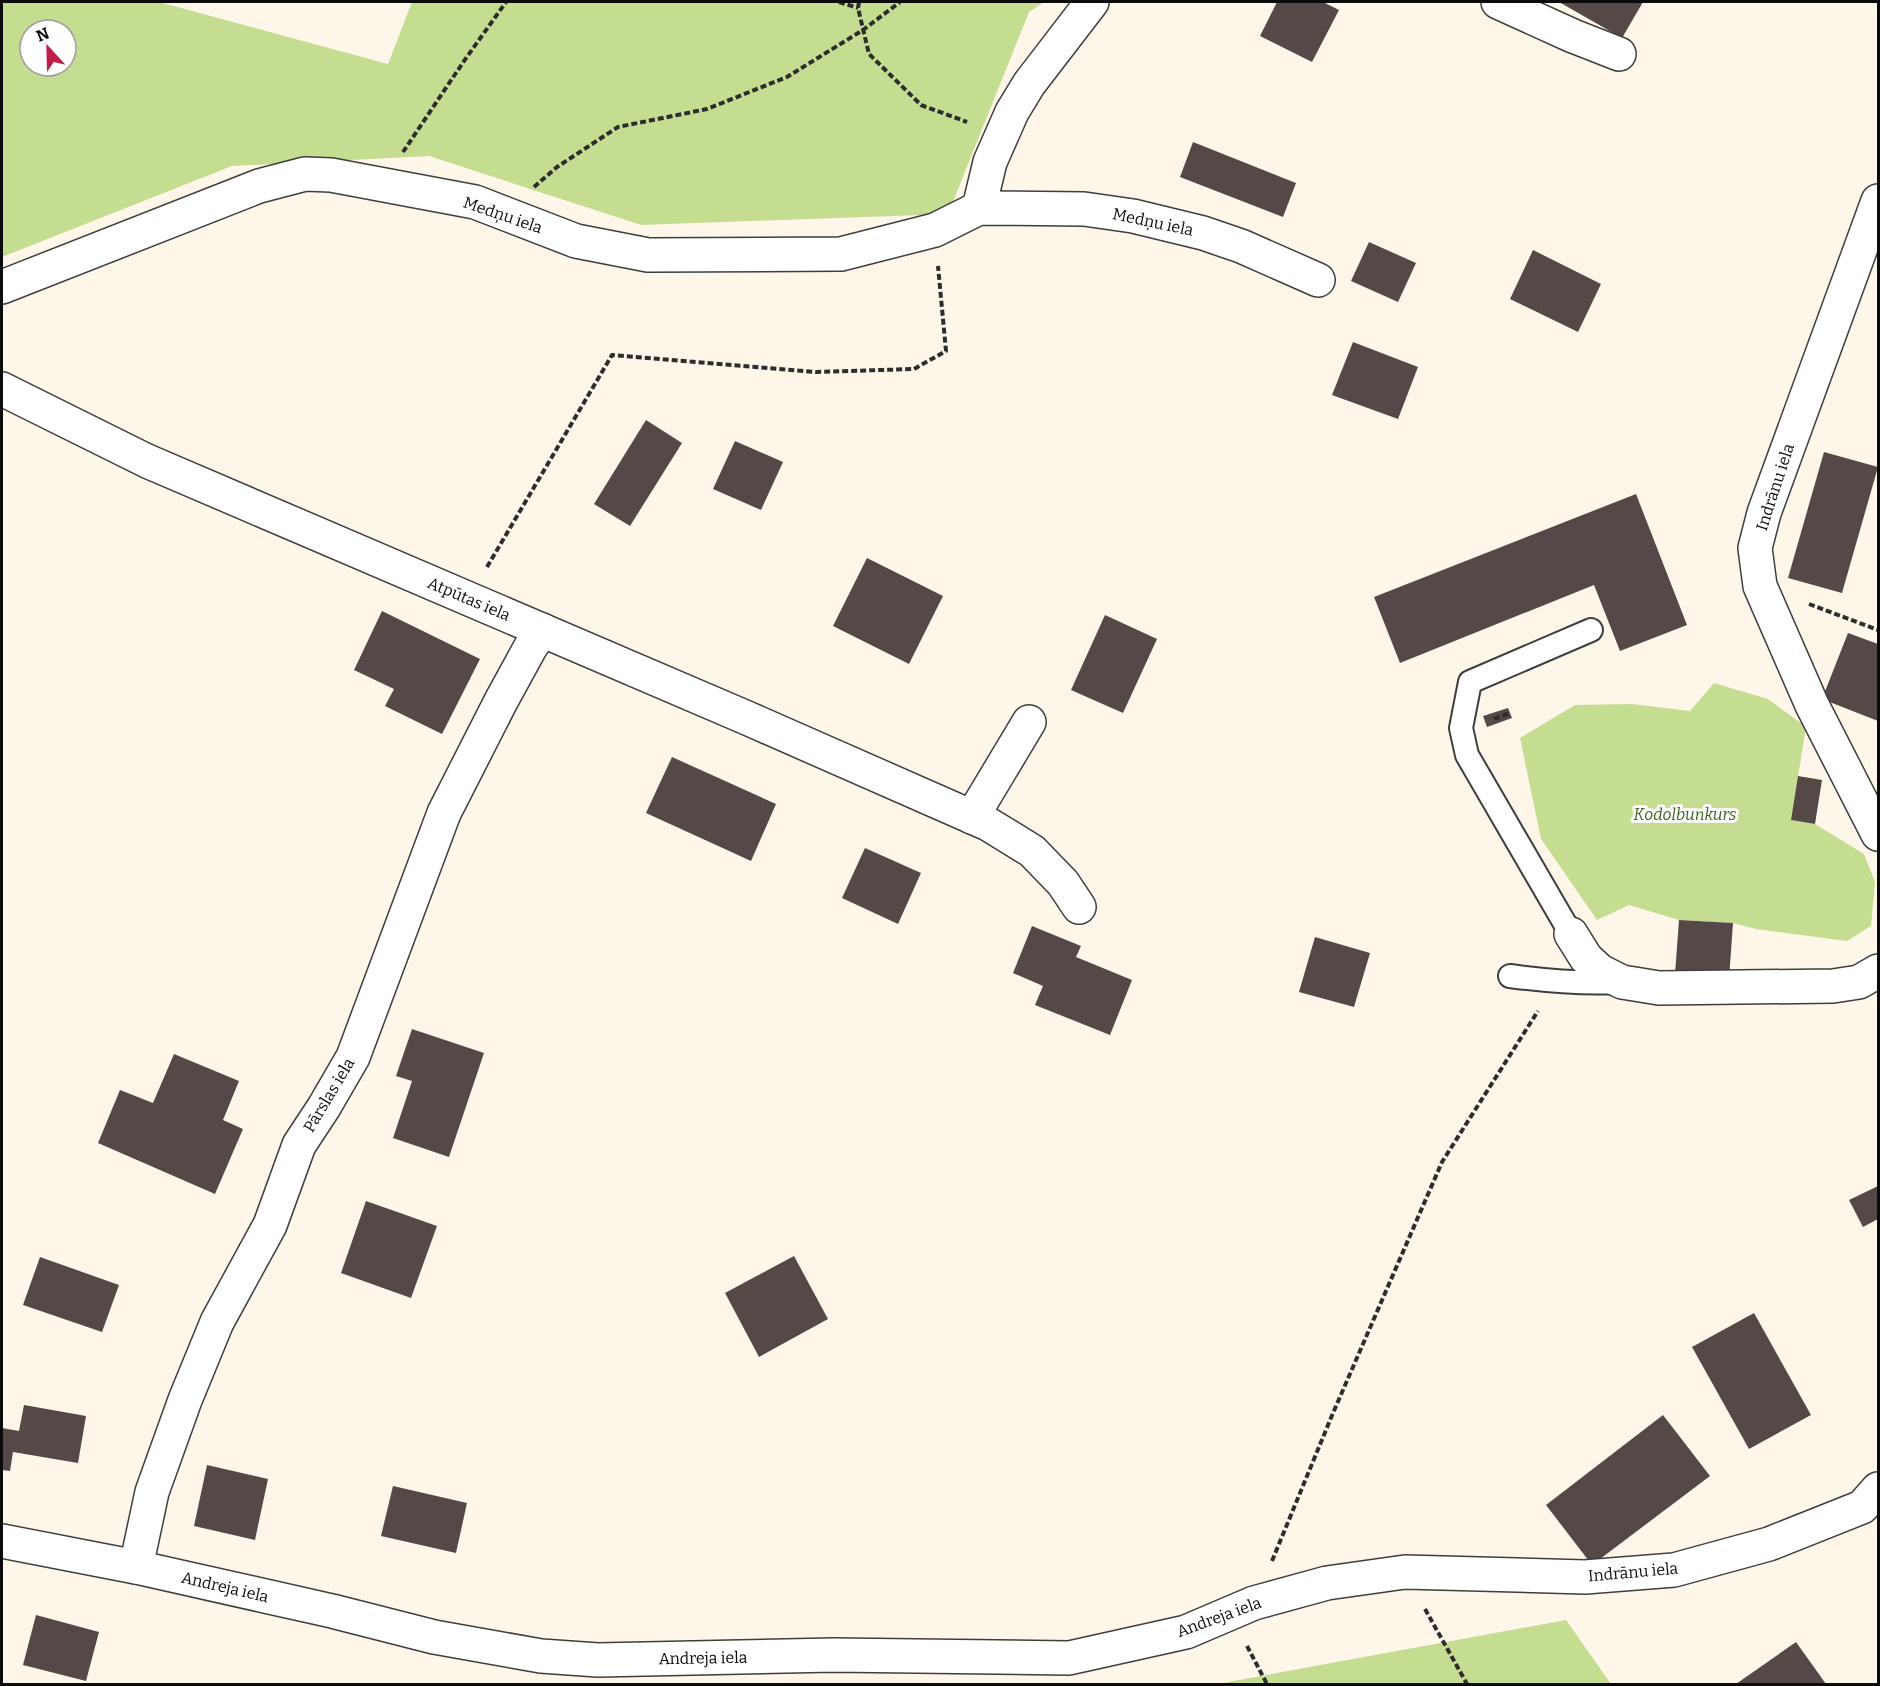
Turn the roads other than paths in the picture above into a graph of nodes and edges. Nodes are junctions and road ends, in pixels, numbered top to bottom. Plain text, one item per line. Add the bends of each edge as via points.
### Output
1 (1092, 2) edge
2 (1498, 2) edge
3 (1619, 54) dead end
4 (1878, 201) edge
5 (979, 208) junction
6 (1318, 280) dead end
7 (2, 287) edge
8 (2, 389) edge
9 (542, 630) junction
10 (1591, 630) dead end
11 (1029, 722) dead end
12 (972, 817) junction
13 (1878, 834) edge
14 (1079, 907) dead end
15 (1571, 934) joint
16 (1878, 971) edge
17 (1510, 976) dead end
18 (1622, 982) junction
19 (1878, 1489) edge
20 (2, 1541) edge
21 (136, 1567) junction
22 (1405, 1572) joint

1 - 5 street via 1012,112 990,162
2 - 3 street
4 - 13 street, Indrānu iela via 1764,513 1755,548 1760,586 1812,705
5 - 6 street, Medņu iela via 1084,209 1133,216 1241,246
5 - 7 street, Medņu iela via 935,230 841,254 648,255 576,241 475,202 331,175 305,174 270,183
8 - 9 street, Atpūtas iela via 147,461
9 - 12 street, Atpūtas iela
9 - 21 street, Pārslas iela via 444,813 353,1057 299,1145 270,1225 217,1322 152,1492
10 - 15 lane via 1470,682 1461,728 1467,755
11 - 12 street
12 - 14 street, Atpūtas iela via 1032,851 1064,883
15 - 18 street via 1599,971
16 - 18 street via 1858,982 1833,986 1659,988
17 - 18 lane via 1556,982
19 - 22 street, Indrānu iela via 1862,1507 1790,1536 1674,1570 1585,1577
20 - 21 street, Andreja iela
21 - 22 street, Andreja iela via 435,1637 542,1656 598,1660 833,1656 1069,1658 1186,1632 1254,1603 1327,1583

